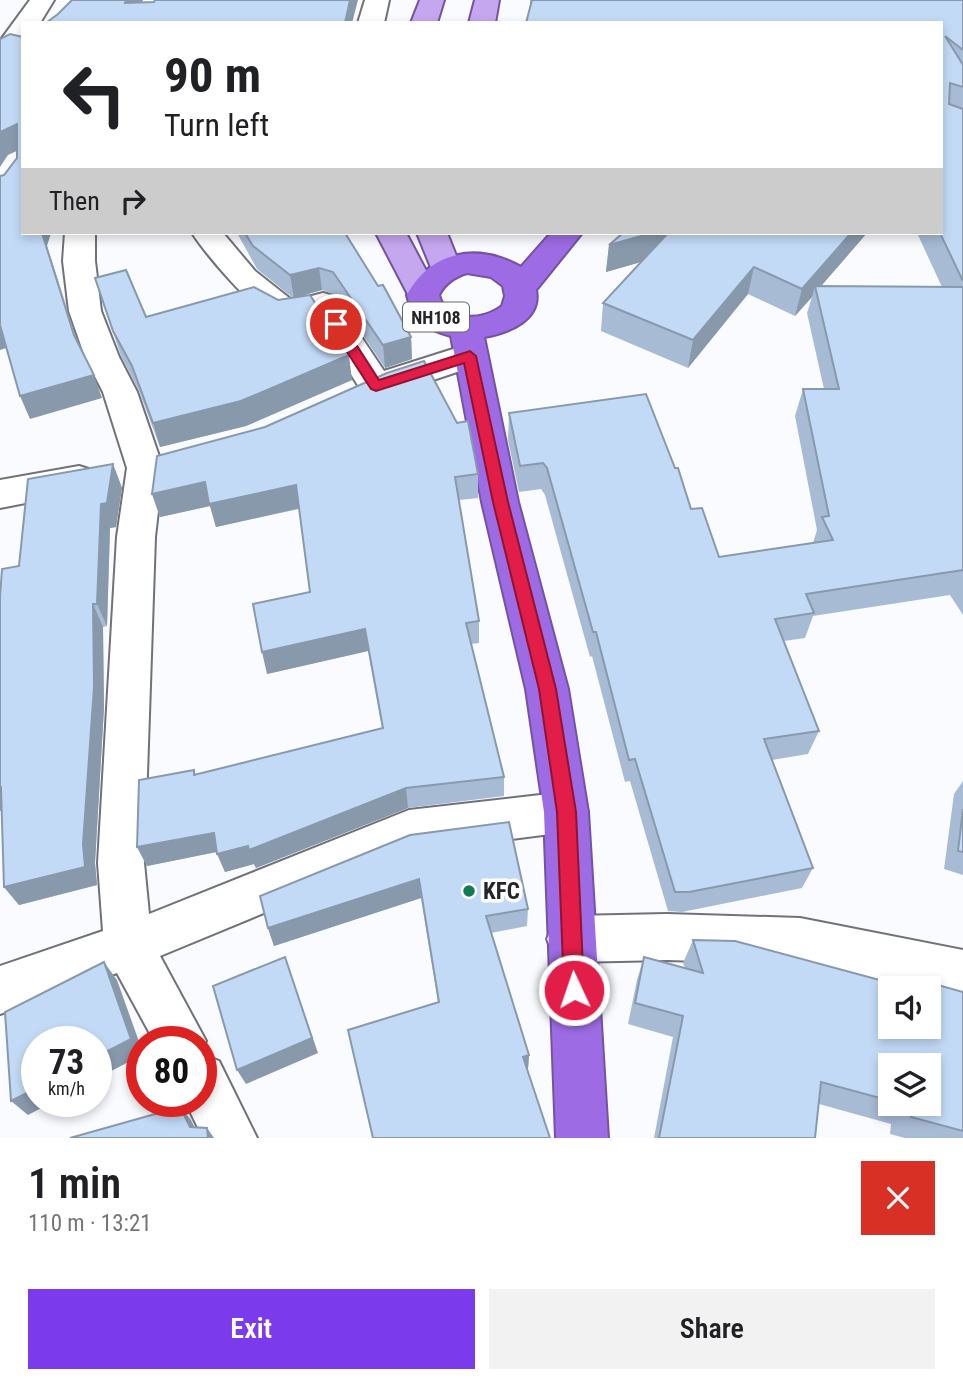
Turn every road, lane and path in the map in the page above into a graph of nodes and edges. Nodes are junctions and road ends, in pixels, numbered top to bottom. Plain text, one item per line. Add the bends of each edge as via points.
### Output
1 (42, 0) edge
2 (377, 0) edge
3 (432, 0) edge
4 (487, 0) edge
5 (28, 21) edge
6 (372, 21) edge
7 (425, 21) edge
8 (482, 21) edge
9 (21, 32) edge
10 (0, 53) edge
11 (80, 235) edge
12 (209, 235) edge
13 (392, 235) edge
14 (433, 235) edge
15 (565, 235) edge
16 (445, 268) junction
17 (521, 287) junction
18 (423, 295) junction
19 (468, 342) junction
20 (164, 463) junction
21 (0, 494) edge
22 (566, 812) junction
23 (571, 939) junction
24 (128, 946) junction
25 (963, 974) edge
26 (0, 990) edge
27 (173, 1026) edge
28 (217, 1110) edge
29 (231, 1138) edge
30 (582, 1138) edge

1 - 5 street
2 - 6 street
3 - 7 main road
4 - 8 main road
9 - 10 street
11 - 20 street via 85,311 120,392
12 - 19 street via 244,278 287,313 323,304 364,391
13 - 18 main road
14 - 16 main road
15 - 17 highway, NH108
16 - 17 highway via 467,263 490,265 509,273
16 - 18 highway, NH108 via 430,280
17 - 19 highway, NH108 via 521,303 510,317
18 - 19 highway, NH108 via 428,310
19 - 22 highway, NH108 via 500,502 547,689
20 - 21 street
20 - 24 street via 136,537 121,863
22 - 23 highway, NH108
22 - 24 street via 409,831
23 - 25 street via 800,941
23 - 30 highway, NH108
24 - 26 street
24 - 27 street
28 - 29 street

